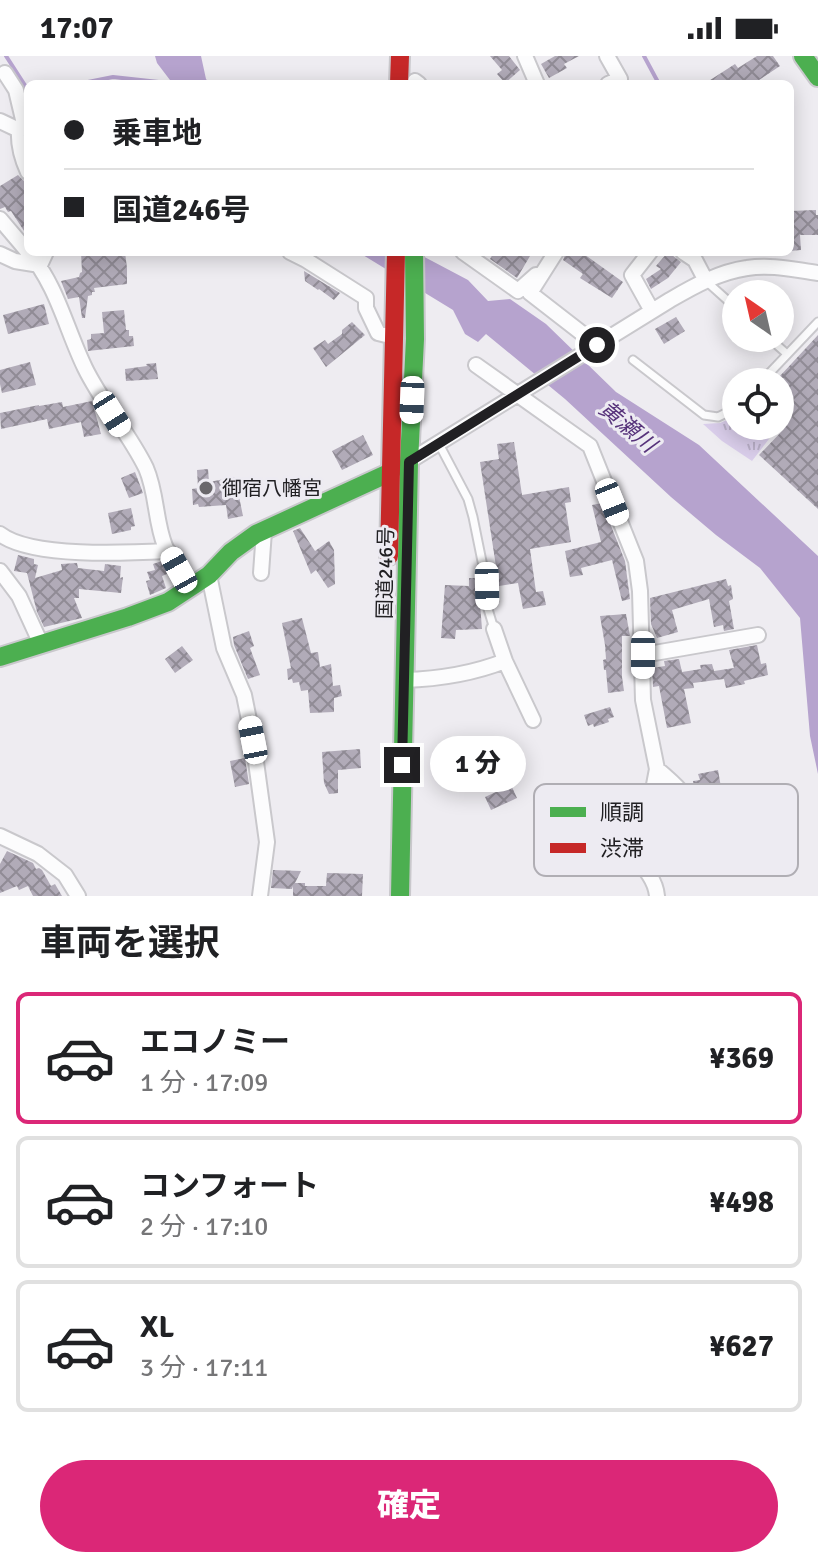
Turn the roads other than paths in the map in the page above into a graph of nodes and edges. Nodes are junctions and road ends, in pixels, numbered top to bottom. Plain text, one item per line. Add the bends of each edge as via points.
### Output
1 (400, 56) edge
2 (415, 56) edge
3 (607, 56) edge
4 (803, 56) edge
5 (528, 57) edge
6 (5, 73) dead end
7 (818, 77) edge
8 (411, 80) edge
9 (412, 80) edge
10 (536, 80) edge
11 (618, 80) edge
12 (0, 121) edge
13 (24, 129) edge
14 (24, 161) edge
15 (0, 219) edge
16 (24, 247) edge
17 (0, 254) edge
18 (297, 256) edge
19 (396, 256) edge
20 (414, 256) edge
21 (553, 256) edge
22 (647, 256) edge
23 (689, 256) edge
24 (746, 256) edge
25 (482, 258) edge
26 (43, 259) edge
27 (749, 267) junction
28 (545, 269) junction
29 (818, 273) edge
30 (706, 281) junction
31 (722, 295) edge
32 (652, 311) junction
33 (818, 322) edge
34 (394, 337) junction
35 (597, 345) junction
36 (785, 352) edge
37 (787, 354) junction
38 (633, 360) dead end
39 (476, 365) dead end
40 (774, 368) edge
41 (517, 394) junction
42 (722, 415) edge
43 (439, 444) junction
44 (409, 462) junction
45 (391, 472) junction
46 (264, 531) junction
47 (0, 534) edge
48 (168, 551) junction
49 (389, 567) dead end
50 (0, 571) edge
51 (261, 573) dead end
52 (209, 575) junction
53 (189, 589) junction
54 (494, 629) joint
55 (758, 635) dead end
56 (41, 644) junction
57 (643, 655) junction
58 (0, 657) edge
59 (505, 661) junction
60 (404, 680) junction
61 (533, 720) dead end
62 (657, 769) junction
63 (654, 784) edge
64 (676, 784) edge
65 (0, 836) edge
66 (383, 849) dead end
67 (649, 876) edge
68 (78, 896) edge
69 (260, 896) edge
70 (383, 896) edge
71 (400, 896) edge
72 (657, 896) edge

1 - 8 main road
2 - 9 main road
3 - 11 street
4 - 7 main road
5 - 10 street
6 - 13 street via 16,90
12 - 13 street
13 - 14 street
15 - 16 street
17 - 26 street via 15,261
18 - 34 street via 366,298 378,333
19 - 34 main road, 国道246号
20 - 44 main road, 国道246号
21 - 28 street
22 - 32 street via 632,275
23 - 30 street
24 - 27 street
25 - 28 street via 518,291
26 - 48 street via 84,367 152,483
27 - 29 street
27 - 30 street
28 - 35 street via 530,293
30 - 31 lane
30 - 32 street
32 - 35 street
33 - 37 lane
34 - 45 main road, 国道246号
35 - 41 street
36 - 37 lane
37 - 40 lane
38 - 42 lane via 704,415
39 - 41 street
41 - 43 street
41 - 57 street via 590,446 636,561
43 - 44 street
43 - 54 lane via 468,499
44 - 45 street
44 - 60 main road, 国道246号
45 - 46 main road
45 - 49 main road, 国道246号
46 - 51 street
46 - 52 main road via 231,552
47 - 48 street via 9,541 71,552
48 - 53 street
50 - 56 street via 19,596
52 - 53 main road
52 - 69 street via 224,648 244,695 253,740 267,842
53 - 56 main road via 168,602
54 - 59 street
55 - 57 street
56 - 58 main road
57 - 62 street via 643,700
59 - 60 street via 453,676
59 - 61 street
60 - 71 main road, 国道246号
62 - 63 street
62 - 64 street
65 - 68 street via 38,854 65,875
66 - 70 main road
67 - 72 street

